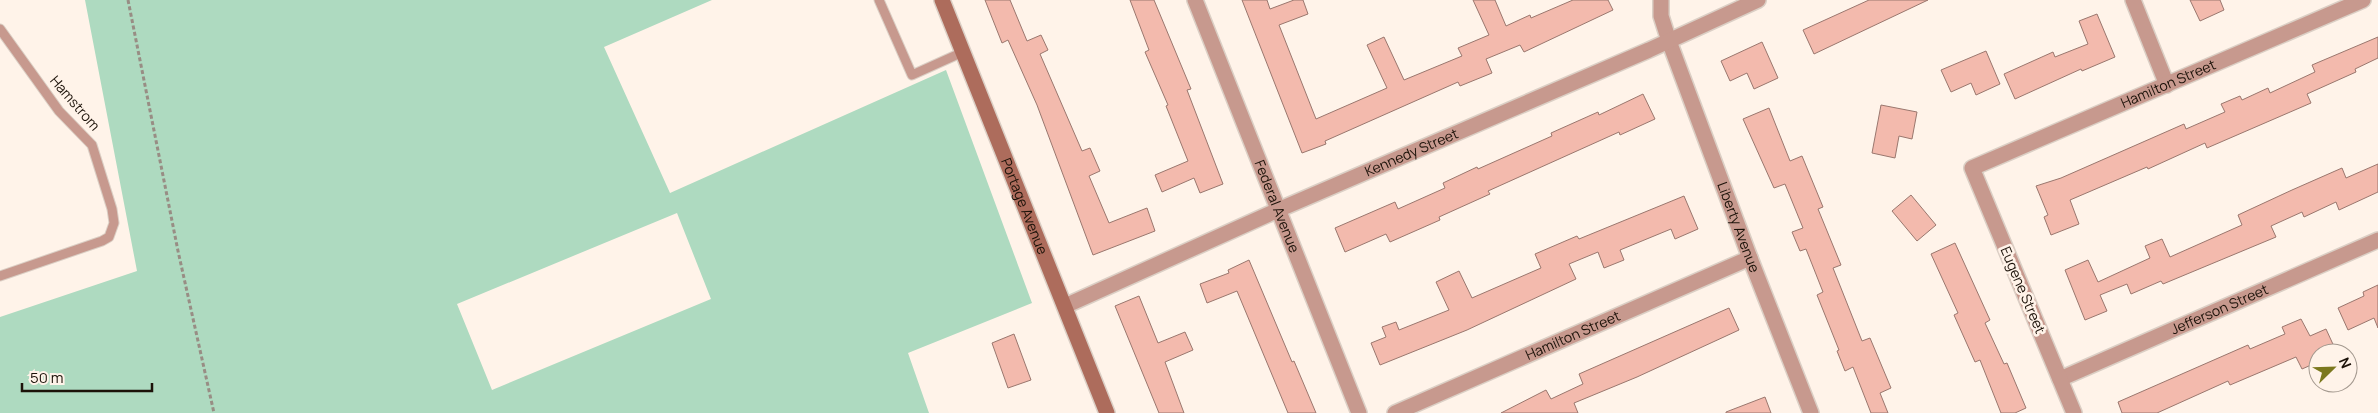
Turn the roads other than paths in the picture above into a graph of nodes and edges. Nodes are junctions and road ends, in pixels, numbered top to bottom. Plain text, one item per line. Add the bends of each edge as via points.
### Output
1 (879, 0) edge
2 (942, 0) edge
3 (1195, 0) edge
4 (1661, 0) edge
5 (1758, 0) edge
6 (2133, 0) edge
7 (2362, 0) edge
8 (0, 29) edge
9 (1669, 41) junction
10 (963, 52) junction
11 (2167, 85) junction
12 (1972, 168) joint
13 (1278, 210) junction
14 (2378, 240) edge
15 (1750, 258) junction
16 (0, 276) edge
17 (1065, 306) junction
18 (2060, 379) junction
19 (1107, 413) edge
20 (1359, 413) edge
21 (1395, 413) edge
22 (1811, 413) edge
23 (2074, 413) edge

1 - 10 lane via 912,74
2 - 10 street, Portage Avenue
3 - 13 street, Federal Avenue
4 - 9 street, Liberty Avenue via 1661,16
5 - 9 street, Kennedy Street
6 - 11 street
7 - 11 street, Hamilton Street
8 - 16 lane, Hamstrom via 59,110 92,145 114,223 109,236 102,241
9 - 13 street, Kennedy Street
9 - 15 street, Liberty Avenue
10 - 17 street, Portage Avenue
11 - 12 street, Hamilton Street
12 - 18 street, Eugene Street
13 - 17 street, Kennedy Street
13 - 20 street, Federal Avenue
14 - 18 street, Jefferson Street
15 - 21 street, Hamilton Street
15 - 22 street, Liberty Avenue
17 - 19 street, Portage Avenue
18 - 23 street, Eugene Street

